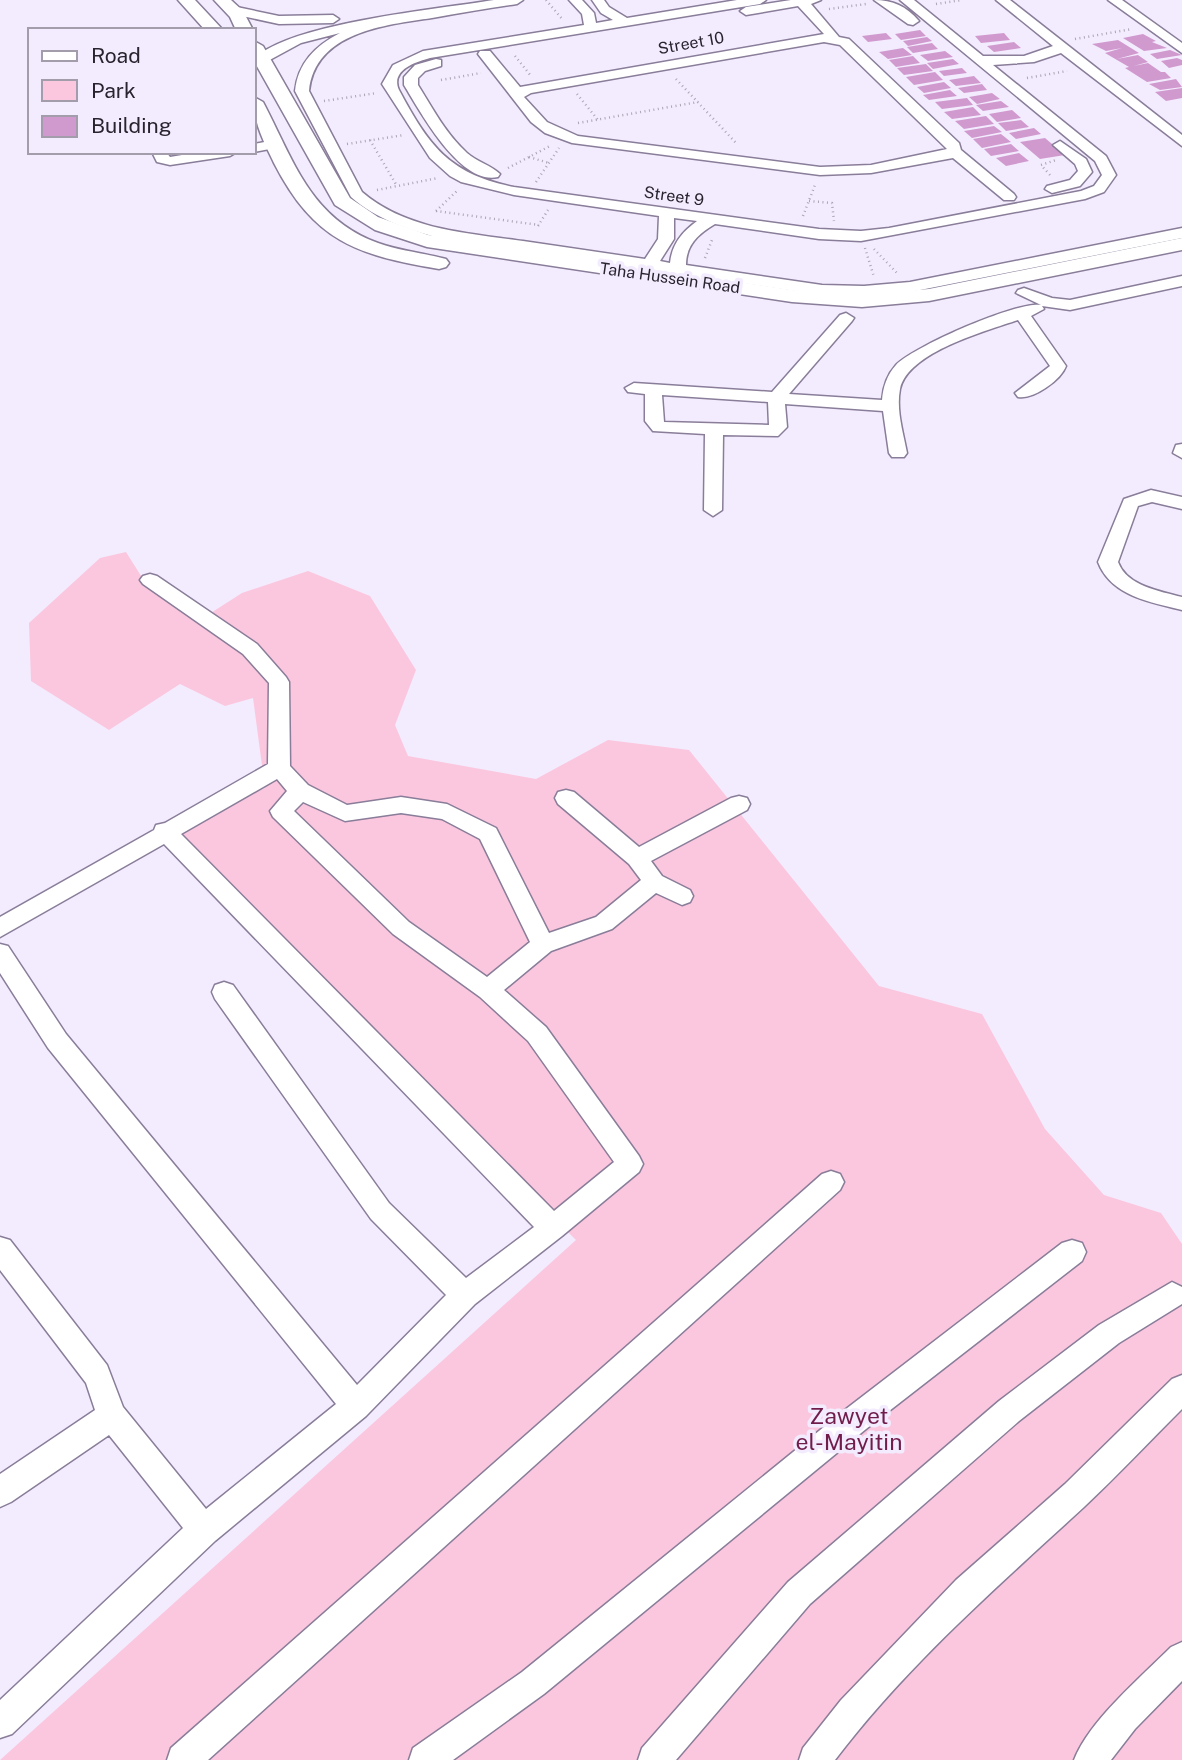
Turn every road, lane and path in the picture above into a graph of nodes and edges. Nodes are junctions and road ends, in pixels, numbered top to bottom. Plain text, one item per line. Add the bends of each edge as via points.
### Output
1 (186, 0) edge
2 (252, 0) edge
3 (461, 0) edge
4 (517, 0) edge
5 (575, 0) edge
6 (598, 0) edge
7 (760, 0) edge
8 (906, 0) edge
9 (1002, 0) edge
10 (1022, 0) edge
11 (1115, 0) edge
12 (1121, 0) edge
13 (882, 1) edge
14 (227, 5) edge
15 (809, 5) edge
16 (369, 19) junction
17 (625, 22) junction
18 (1150, 26) junction
19 (213, 28) edge
20 (244, 28) edge
21 (591, 28) junction
22 (1182, 31) edge
23 (1162, 34) junction
24 (833, 38) junction
25 (1067, 43) junction
26 (510, 49) junction
27 (1182, 49) edge
28 (257, 52) edge
29 (485, 54) junction
30 (982, 60) junction
31 (1085, 65) junction
32 (663, 66) junction
33 (499, 70) junction
34 (1005, 79) junction
35 (568, 82) junction
36 (411, 85) junction
37 (540, 87) junction
38 (392, 90) junction
39 (518, 93) junction
40 (698, 102) junction
41 (256, 106) edge
42 (300, 110) junction
43 (598, 120) junction
44 (264, 122) junction
45 (1182, 125) edge
46 (546, 129) junction
47 (418, 132) junction
48 (1072, 135) junction
49 (566, 137) junction
50 (1052, 138) junction
51 (370, 140) junction
52 (1182, 142) edge
53 (275, 144) junction
54 (330, 147) junction
55 (256, 148) edge
56 (954, 151) junction
57 (160, 154) edge
58 (218, 154) edge
59 (528, 157) junction
60 (1074, 157) junction
61 (549, 163) junction
62 (756, 164) junction
63 (820, 172) junction
64 (495, 175) junction
65 (462, 177) junction
66 (536, 182) junction
67 (397, 186) junction
68 (1063, 187) junction
69 (356, 194) junction
70 (556, 197) junction
71 (1009, 197) junction
72 (603, 198) junction
73 (809, 201) junction
74 (436, 211) junction
75 (667, 212) junction
76 (932, 218) junction
77 (716, 219) junction
78 (802, 219) junction
79 (834, 223) junction
80 (539, 225) junction
81 (419, 227) junction
82 (861, 236) junction
83 (1179, 240) edge
84 (526, 246) junction
85 (641, 266) junction
86 (678, 269) junction
87 (699, 272) junction
88 (1182, 281) edge
89 (739, 283) junction
90 (910, 287) junction
91 (878, 291) junction
92 (1027, 306) junction
93 (846, 318) junction
94 (634, 387) dead end
95 (653, 389) junction
96 (1024, 393) dead end
97 (776, 398) junction
98 (892, 406) junction
99 (714, 430) junction
100 (898, 453) dead end
101 (1182, 503) edge
102 (713, 510) dead end
103 (150, 580) dead end
104 (1182, 604) edge
105 (279, 768) junction
106 (300, 791) junction
107 (566, 798) dead end
108 (739, 804) dead end
109 (164, 831) junction
110 (637, 858) junction
111 (654, 882) junction
112 (682, 896) dead end
113 (0, 928) edge
114 (543, 945) junction
115 (0, 953) edge
116 (488, 990) junction
117 (224, 992) dead end
118 (831, 1182) dead end
119 (553, 1228) junction
120 (0, 1249) edge
121 (1072, 1252) dead end
122 (465, 1295) junction
123 (1172, 1295) dead end
124 (1182, 1389) edge
125 (356, 1406) junction
126 (112, 1416) junction
127 (0, 1492) edge
128 (204, 1530) junction
129 (1182, 1658) edge
130 (0, 1722) edge
131 (183, 1760) edge
132 (425, 1760) edge
133 (654, 1760) edge
134 (815, 1760) edge
135 (1090, 1760) edge

1 - 19 main road
2 - 16 street
3 - 16 street
4 - 16 street
5 - 21 street via 589,13
6 - 17 street
7 - 17 street
8 - 30 street, Street 9
9 - 25 street
10 - 25 street
11 - 12 street
11 - 18 street
13 - 15 path
13 - 50 street via 898,9
14 - 16 street via 260,18
14 - 20 main road
15 - 24 street
15 - 26 street
16 - 28 street
16 - 42 street via 332,42 308,65 302,78
17 - 21 street
18 - 23 street
18 - 25 path
21 - 38 street via 419,57 394,71 389,80
22 - 23 street
23 - 27 street
24 - 32 street, Street 10
24 - 56 street via 844,42 954,145
25 - 30 street via 1026,60
25 - 31 street
25 - 45 street
26 - 29 street
26 - 37 path
28 - 42 main road, Taha Hussein Road
29 - 33 street
29 - 36 street via 425,66 414,74
30 - 34 street, Street 9
31 - 34 path
31 - 34 street via 1039,66
31 - 52 street
32 - 35 street, Street 10
32 - 40 path
33 - 36 path
33 - 39 street
34 - 48 street, Street 9
35 - 37 street, Street 10
35 - 43 path
36 - 64 street, Street 9 via 453,150 473,167
37 - 39 street, Street 10
38 - 42 path
38 - 47 street, Street 9
39 - 46 street via 532,118
40 - 43 path
40 - 62 path
41 - 44 main road, Taha Hussein Road
42 - 44 main road
42 - 54 street
42 - 85 main road, Taha Hussein Road via 342,201 383,227 436,242
43 - 46 path
44 - 53 main road, Taha Hussein Road
46 - 49 street
47 - 51 path
47 - 65 street, Street 9 via 438,161
48 - 50 street
48 - 76 street, Street 9 via 1108,170 1099,189 1075,197
49 - 59 path
49 - 61 path
49 - 62 street
50 - 60 street
51 - 54 path
51 - 67 path
53 - 55 street
53 - 93 main road, Taha Hussein Road via 314,211 348,236 397,255
54 - 69 street
56 - 63 street via 871,169
56 - 71 street
57 - 58 street via 164,160 174,161
59 - 61 path
59 - 64 path
60 - 68 street via 1083,166 1084,176
60 - 68 path via 1041,165
61 - 66 path
62 - 63 street
63 - 73 path
64 - 66 street, Street 9
65 - 67 path
65 - 70 street, Street 9
65 - 74 path
66 - 72 street, Street 9
67 - 69 path
68 - 71 street, Street 9
69 - 81 street via 383,213
70 - 72 street, Street 9
70 - 80 path
71 - 76 street, Street 9
72 - 75 street, Street 9
72 - 78 street, Street 9
73 - 78 path
73 - 79 path via 832,203
74 - 80 path
74 - 81 path
75 - 77 street, Street 9
75 - 85 street via 666,239
76 - 79 street, Street 9
76 - 82 street, Street 9
77 - 82 street, Street 9
77 - 86 street via 693,230 681,245
77 - 87 path
78 - 79 street, Street 9
80 - 84 path
81 - 84 street
82 - 90 path
82 - 91 path
83 - 89 main road, Taha Hussein Road via 896,299 827,300
83 - 90 street
83 - 92 main road, Taha Hussein Road
84 - 85 street
85 - 86 street
85 - 89 main road, Taha Hussein Road
86 - 87 street
87 - 89 street
88 - 92 street via 1070,305
89 - 91 street
90 - 91 street
92 - 93 main road, Taha Hussein Road
92 - 96 street via 1058,366
92 - 98 street via 919,353 893,382
93 - 97 street
94 - 95 street
95 - 97 street
95 - 99 street via 656,425
97 - 98 street
97 - 99 street via 775,431
98 - 100 street
99 - 102 street
101 - 104 street via 1151,496 1130,503 1108,562 1115,576 1127,585
103 - 105 street via 250,649 279,682
105 - 106 street
105 - 109 street
106 - 114 street via 345,813 401,805 447,812 488,834
106 - 116 street via 281,811 401,928
107 - 110 street
108 - 110 street
109 - 113 street
109 - 119 street
110 - 111 street
111 - 112 street
111 - 114 street via 604,923
114 - 116 street
115 - 125 street via 57,1041
116 - 119 street via 537,1034 630,1164
117 - 122 street via 380,1211
118 - 131 street
119 - 122 street
120 - 126 street via 97,1375
121 - 132 street via 856,1419 533,1683
122 - 125 street
123 - 133 street via 1110,1334 1009,1411 799,1593
124 - 134 street via 1076,1494 967,1591 852,1711
125 - 128 street
126 - 127 street
126 - 128 street
128 - 130 street
129 - 135 street

